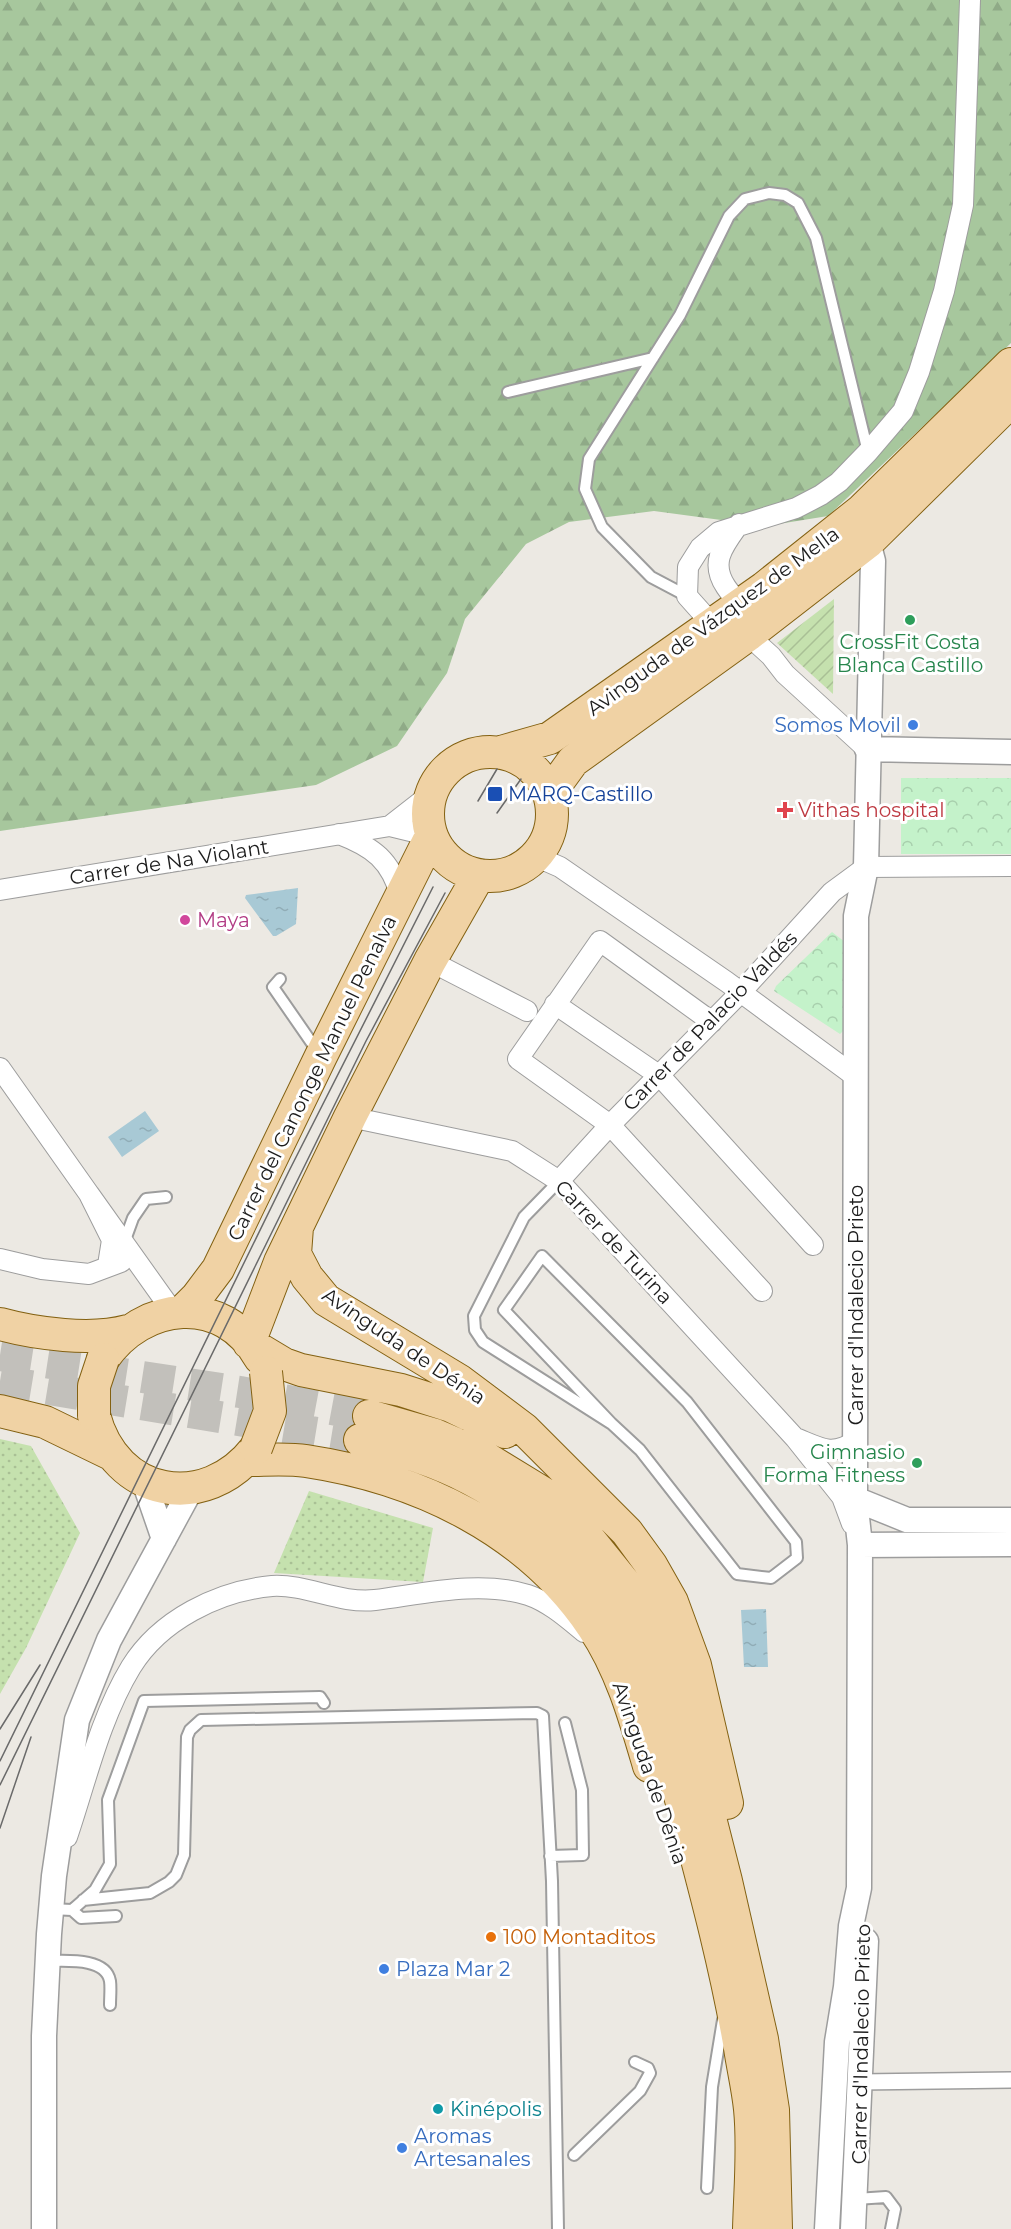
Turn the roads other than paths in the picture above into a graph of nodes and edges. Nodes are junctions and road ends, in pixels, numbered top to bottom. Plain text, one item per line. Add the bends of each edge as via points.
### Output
1 (970, 0) edge
2 (653, 358) junction
3 (1011, 364) edge
4 (508, 392) dead end
5 (1011, 401) edge
6 (868, 452) junction
7 (740, 524) junction
8 (826, 541) junction
9 (868, 542) junction
10 (687, 596) junction
11 (744, 620) junction
12 (712, 624) junction
13 (867, 748) junction
14 (501, 752) junction
15 (1011, 752) edge
16 (431, 794) junction
17 (549, 794) junction
18 (390, 826) junction
19 (339, 834) junction
20 (431, 836) junction
21 (536, 856) junction
22 (1011, 866) edge
23 (866, 867) junction
24 (479, 875) junction
25 (0, 890) edge
26 (401, 897) junction
27 (430, 961) junction
28 (280, 979) dead end
29 (740, 993) junction
30 (555, 1004) junction
31 (527, 1011) dead end
32 (712, 1022) junction
33 (321, 1056) junction
34 (0, 1068) edge
35 (660, 1076) junction
36 (856, 1077) junction
37 (350, 1117) junction
38 (610, 1125) junction
39 (559, 1181) junction
40 (90, 1194) junction
41 (166, 1197) dead end
42 (297, 1227) junction
43 (125, 1240) junction
44 (813, 1245) dead end
45 (0, 1259) edge
46 (138, 1260) junction
47 (108, 1265) junction
48 (762, 1291) dead end
49 (177, 1312) junction
50 (0, 1324) edge
51 (128, 1331) junction
52 (249, 1343) junction
53 (0, 1412) edge
54 (612, 1424) junction
55 (795, 1438) junction
56 (856, 1441) junction
57 (111, 1454) junction
58 (252, 1454) junction
59 (569, 1472) junction
60 (144, 1481) junction
61 (191, 1489) junction
62 (855, 1499) junction
63 (907, 1520) junction
64 (1011, 1520) edge
65 (164, 1539) junction
66 (1011, 1544) edge
67 (860, 1545) junction
68 (611, 1660) junction
69 (324, 1703) dead end
70 (565, 1723) dead end
71 (550, 1856) junction
72 (54, 1876) junction
73 (859, 1888) junction
74 (83, 1900) junction
75 (62, 1909) junction
76 (116, 1916) dead end
77 (47, 1961) junction
78 (846, 1987) junction
79 (739, 1991) junction
80 (110, 2005) dead end
81 (737, 2028) junction
82 (635, 2062) dead end
83 (1011, 2080) edge
84 (860, 2082) junction
85 (574, 2155) dead end
86 (707, 2188) dead end
87 (856, 2199) junction
88 (44, 2229) edge
89 (558, 2229) edge
90 (749, 2229) edge
91 (776, 2229) edge
92 (827, 2229) edge
93 (854, 2229) edge
94 (891, 2229) edge

1 - 6 street via 963,205 944,291 903,411
2 - 4 lane
2 - 6 lane via 680,315 729,216 746,199 769,193 785,195 798,203 816,238
2 - 10 lane via 589,459 585,489 602,527 651,577
3 - 8 main road, Avinguda de Vázquez de Mella
5 - 9 main road, Avinguda de Vázquez de Mella
6 - 7 street via 821,495 796,508
7 - 10 street via 719,532 700,549 688,567
7 - 11 street via 717,563 719,575
8 - 9 street
8 - 11 main road, Avinguda de Vázquez de Mella
9 - 11 main road, Avinguda de Vázquez de Mella
9 - 13 street via 873,561
10 - 12 street
11 - 12 main road, Avinguda de Vázquez de Mella
11 - 13 street via 785,674
11 - 17 main road, Avinguda de Vázquez de Mella via 573,761
12 - 14 main road, Avinguda de Vázquez de Mella via 550,738
13 - 15 street
13 - 23 street, Carrer d'Indalecio Prieto
14 - 16 main road via 472,754 458,760 447,769
14 - 17 main road via 531,766
16 - 18 street, Carrer de Na Violant
16 - 20 main road
17 - 21 main road via 552,820
18 - 19 street, Carrer de Na Violant
18 - 20 street, Carrer de Na Violant
19 - 25 street, Carrer de Na Violant
19 - 26 street via 374,850 388,866
20 - 24 main road via 442,854 459,868
20 - 26 main road, Carrer del Canonge Manuel Penalva
21 - 24 main road via 510,873
21 - 29 street via 560,867
22 - 23 street
23 - 29 street, Carrer de Palacio Valdés via 832,892
23 - 36 street, Carrer d'Indalecio Prieto via 856,916
24 - 27 main road
26 - 33 main road, Carrer del Canonge Manuel Penalva
27 - 31 street
27 - 37 main road
28 - 33 lane via 273,987
29 - 32 street, Carrer de Palacio Valdés
29 - 36 street
30 - 32 street via 600,941
30 - 35 street
30 - 38 street via 518,1059
32 - 35 street, Carrer de Palacio Valdés
33 - 49 main road, Carrer del Canonge Manuel Penalva via 218,1269 197,1297
34 - 40 street
35 - 38 street, Carrer de Palacio Valdés
35 - 44 street
36 - 56 street, Carrer d'Indalecio Prieto
37 - 39 street, Carrer de Turina via 512,1151
37 - 42 main road
38 - 39 street, Carrer de Palacio Valdés
38 - 48 street
39 - 54 lane via 524,1217 474,1316 475,1330 483,1342
39 - 55 street, Carrer de Turina
40 - 43 street
40 - 47 street via 112,1240
41 - 43 lane via 146,1199
42 - 52 main road via 261,1306
42 - 59 main road, Avinguda de Dénia via 295,1254 306,1277 326,1300 460,1381 524,1429
43 - 46 street
45 - 47 street via 89,1274
46 - 47 street
46 - 49 street
49 - 51 main road via 141,1322
49 - 52 main road via 219,1320
50 - 51 main road via 107,1337
51 - 57 main road, bridge via 103,1359 94,1386 94,1415
52 - 58 main road, bridge via 266,1372 270,1411
52 - 59 main road, Avinguda de Dénia via 301,1370 401,1390 451,1406 493,1425
53 - 57 main road via 45,1422
54 - 54 lane via 640,1450 737,1574 771,1578 797,1558 796,1542 687,1402 542,1256 504,1310
55 - 56 street, Carrer de Turina via 828,1451 844,1449
55 - 67 street, Carrer de Turina via 842,1497
56 - 62 street, Carrer d'Indalecio Prieto
57 - 60 main road
58 - 61 main road via 231,1474
58 - 68 main road, Avinguda de Dénia via 375,1476 420,1489 467,1512 524,1550 553,1578 594,1628
59 - 79 main road, Avinguda de Dénia via 627,1532 651,1565 672,1602 694,1665 736,1855
60 - 61 main road via 159,1487
60 - 65 street
61 - 65 street
62 - 63 street
62 - 67 street, Carrer d'Indalecio Prieto
63 - 64 street
63 - 67 street via 879,1530
65 - 72 street via 109,1640 77,1720
66 - 67 street
67 - 73 street, Carrer d'Indalecio Prieto
68 - 72 street via 560,1612 528,1595 483,1589 367,1600 275,1586 250,1589 200,1606 174,1622 132,1666 111,1707
68 - 79 main road, Avinguda de Dénia via 630,1703 665,1821
69 - 74 lane via 320,1697 144,1701 108,1800 110,1864 95,1890
70 - 71 lane via 582,1790 584,1855
71 - 74 lane via 545,1721 540,1714 209,1719 195,1724 188,1737 184,1855 176,1875 150,1893
71 - 89 lane
72 - 75 street
73 - 78 street, Carrer d'Indalecio Prieto
73 - 84 street, Carrer d'Indalecio Prieto via 866,1927
74 - 75 lane
75 - 76 lane via 81,1918
75 - 77 street
77 - 80 lane via 101,1967 110,1980
77 - 88 street
78 - 87 street, Carrer d'Indalecio Prieto via 852,2026 852,2070 844,2186 848,2195
78 - 92 street, Carrer d'Indalecio Prieto via 837,2042
79 - 81 main road, Avinguda de Dénia
79 - 81 main road, Avinguda de Dénia via 680,1700 658,1639 631,1591 576,1523 546,1496 479,1454 435,1434 365,1428 469,1476 515,1505 554,1539 604,1596 641,1665 657,1716 708,1899
79 - 86 lane via 712,2087
79 - 91 main road, Avinguda de Dénia via 773,2110
81 - 90 main road, Avinguda de Dénia via 750,2110
82 - 85 lane via 648,2068 640,2091
83 - 84 street
84 - 87 street, Carrer d'Indalecio Prieto
87 - 93 street, Carrer d'Indalecio Prieto
87 - 94 lane via 886,2197 895,2209

